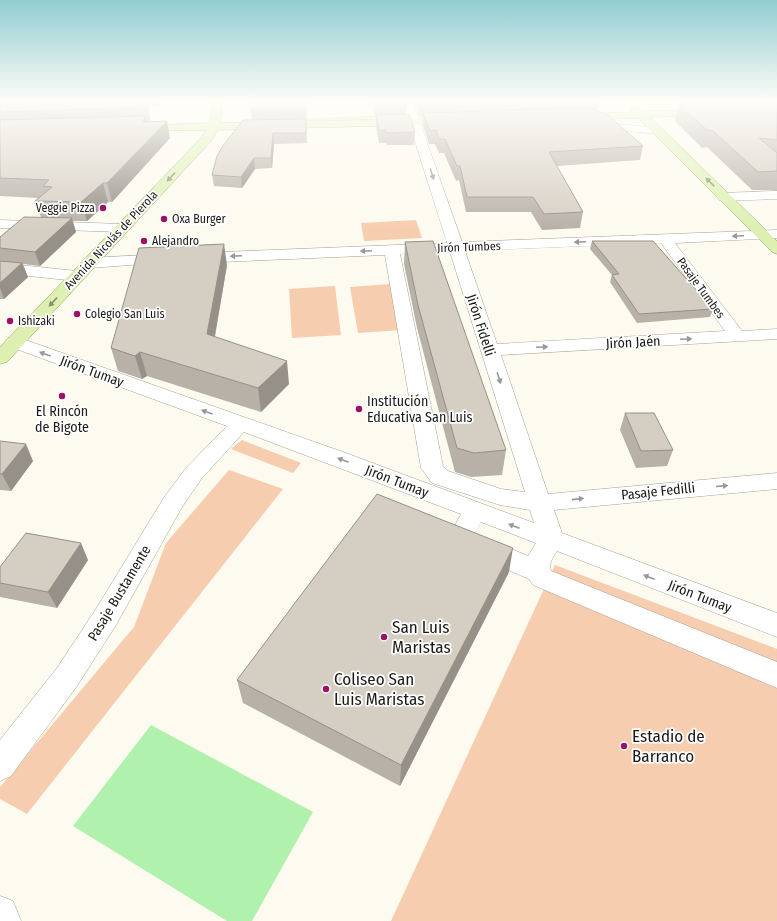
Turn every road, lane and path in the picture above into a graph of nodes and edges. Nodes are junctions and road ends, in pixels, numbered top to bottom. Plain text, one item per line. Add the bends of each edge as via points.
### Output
1 (204, 143) edge
2 (424, 143) edge
3 (670, 143) edge
4 (777, 195) edge
5 (724, 197) junction
6 (0, 224) edge
7 (123, 228) junction
8 (770, 234) edge
9 (665, 239) junction
10 (456, 247) junction
11 (777, 249) edge
12 (392, 250) junction
13 (90, 263) junction
14 (0, 268) edge
15 (77, 276) junction
16 (777, 334) edge
17 (737, 336) junction
18 (14, 342) junction
19 (490, 350) junction
20 (0, 358) edge
21 (240, 424) junction
22 (777, 481) edge
23 (540, 503) junction
24 (475, 511) junction
25 (552, 540) junction
26 (537, 571) junction
27 (777, 626) edge
28 (777, 675) edge
29 (0, 765) edge
30 (0, 914) edge
31 (3, 921) edge

1 -> 7 main road, Avenida Nicolás de Pierola
2 -> 10 street, Jirón Fidelli
5 -> 3 main road
4 - 5 street
5 - 8 main road
6 - 7 street
7 - 13 main road, Avenida Nicolás de Pierola
8 -> 9 street, Jirón Tumbes
8 - 11 main road
9 -> 10 street, Jirón Tumbes
9 - 17 street, Pasaje Tumbes
10 - 12 street, Jirón Tumbes
10 - 19 street, Jirón Fidelli
12 -> 13 street, Jirón Tumbes
12 - 23 street, Pasaje Fedilli via 432,468 440,477 500,497
13 - 15 main road, Avenida Nicolás de Pierola
14 - 15 street
15 -> 18 main road, Avenida Nicolás de Pierola
16 - 17 street, Jirón Jaén
19 -> 17 street, Jirón Jaén
18 - 20 main road, Avenida Nicolás de Pierola
21 -> 18 street, Jirón Tumay
19 -> 23 street, Jirón Fidelli
24 -> 21 street, Jirón Tumay via 335,457
21 - 29 street, Pasaje Bustamente via 194,473 173,502 106,617 67,677
23 -> 22 street, Pasaje Fedilli
23 - 25 street, Jirón Fidelli
25 -> 24 street, Jirón Tumay
24 - 26 street via 462,537 466,541
25 - 26 street via 537,562
27 -> 25 street, Jirón Tumay
26 - 28 street via 542,578
30 - 31 street

